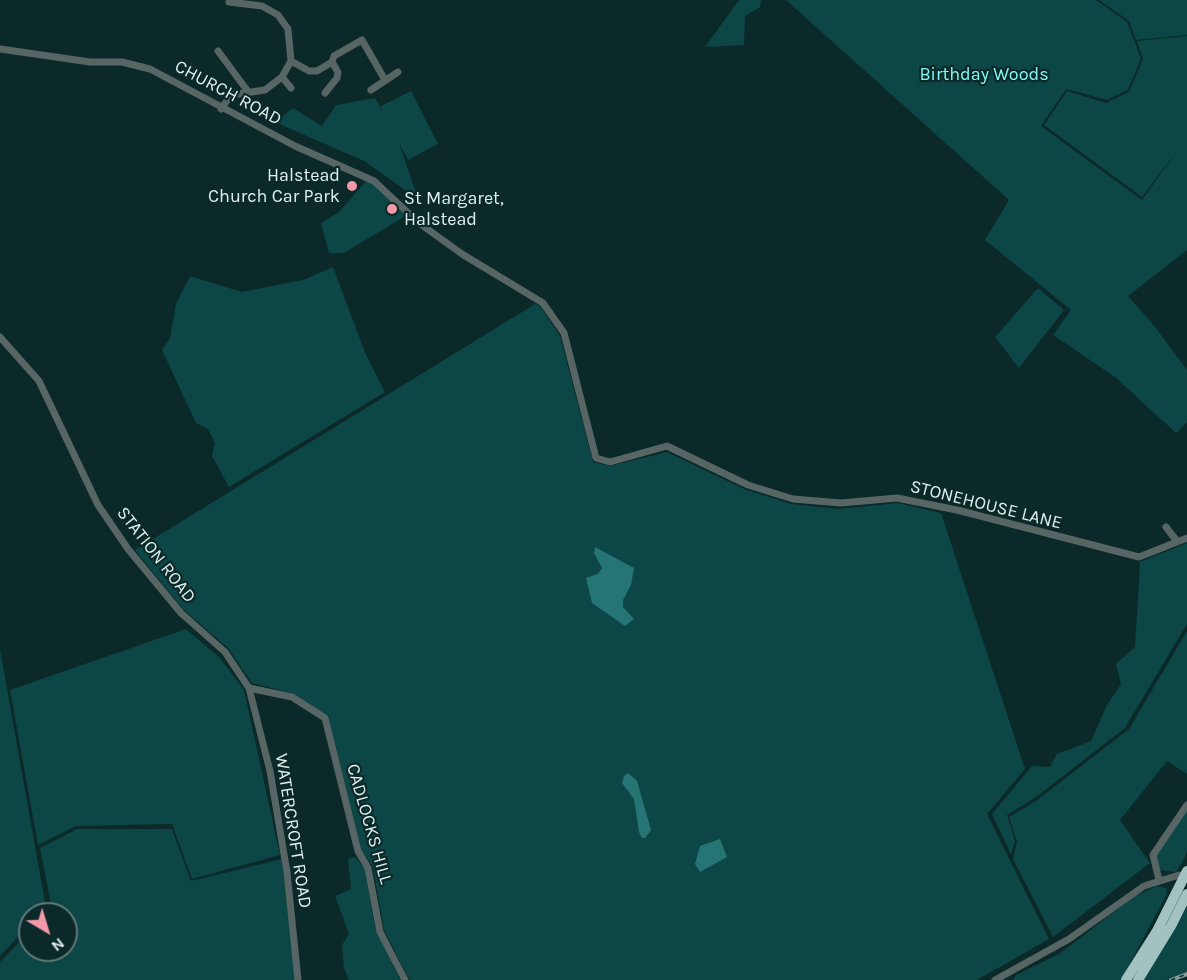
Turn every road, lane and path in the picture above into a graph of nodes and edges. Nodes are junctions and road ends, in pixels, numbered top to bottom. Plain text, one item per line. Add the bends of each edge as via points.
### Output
1 (229, 2) dead end
2 (0, 49) edge
3 (218, 51) dead end
4 (291, 61) junction
5 (332, 62) junction
6 (398, 72) dead end
7 (282, 77) junction
8 (385, 80) junction
9 (291, 88) dead end
10 (371, 90) dead end
11 (249, 93) junction
12 (325, 93) dead end
13 (221, 108) junction
14 (420, 223) joint
15 (0, 337) edge
16 (1166, 527) dead end
17 (1187, 538) edge
18 (1176, 540) junction
19 (249, 688) junction
20 (1187, 805) edge
21 (1186, 875) edge
22 (1159, 880) junction
23 (1187, 894) edge
24 (298, 980) edge
25 (405, 980) edge
26 (995, 980) edge
27 (1126, 980) edge
28 (1138, 980) edge

1 - 4 street via 262,6 278,15 288,29
2 - 13 street, CHURCH ROAD via 140,65
3 - 11 street
4 - 5 street via 309,71
4 - 7 street
5 - 8 street via 334,56 362,40
5 - 12 street via 337,78
6 - 8 street
7 - 9 street
7 - 11 street via 265,90
8 - 10 street
11 - 13 street via 231,96
13 - 14 street, CHURCH ROAD via 374,181
14 - 18 street, STONEHOUSE LANE via 462,254 543,303 564,333 596,458 610,462 667,446 748,484 793,499 841,503 897,498 1139,557
15 - 19 street, STATION ROAD via 39,381 98,505 128,549 181,614 225,652
16 - 18 street
17 - 18 street, STONEHOUSE LANE
19 - 24 street, WATERCROFT ROAD via 270,771
19 - 25 street, CADLOCKS HILL via 292,697 325,718 358,851 368,868 380,932
20 - 22 street via 1154,855
21 - 22 street
21 - 27 highway
22 - 26 street via 1126,897 1069,939
23 - 28 highway

